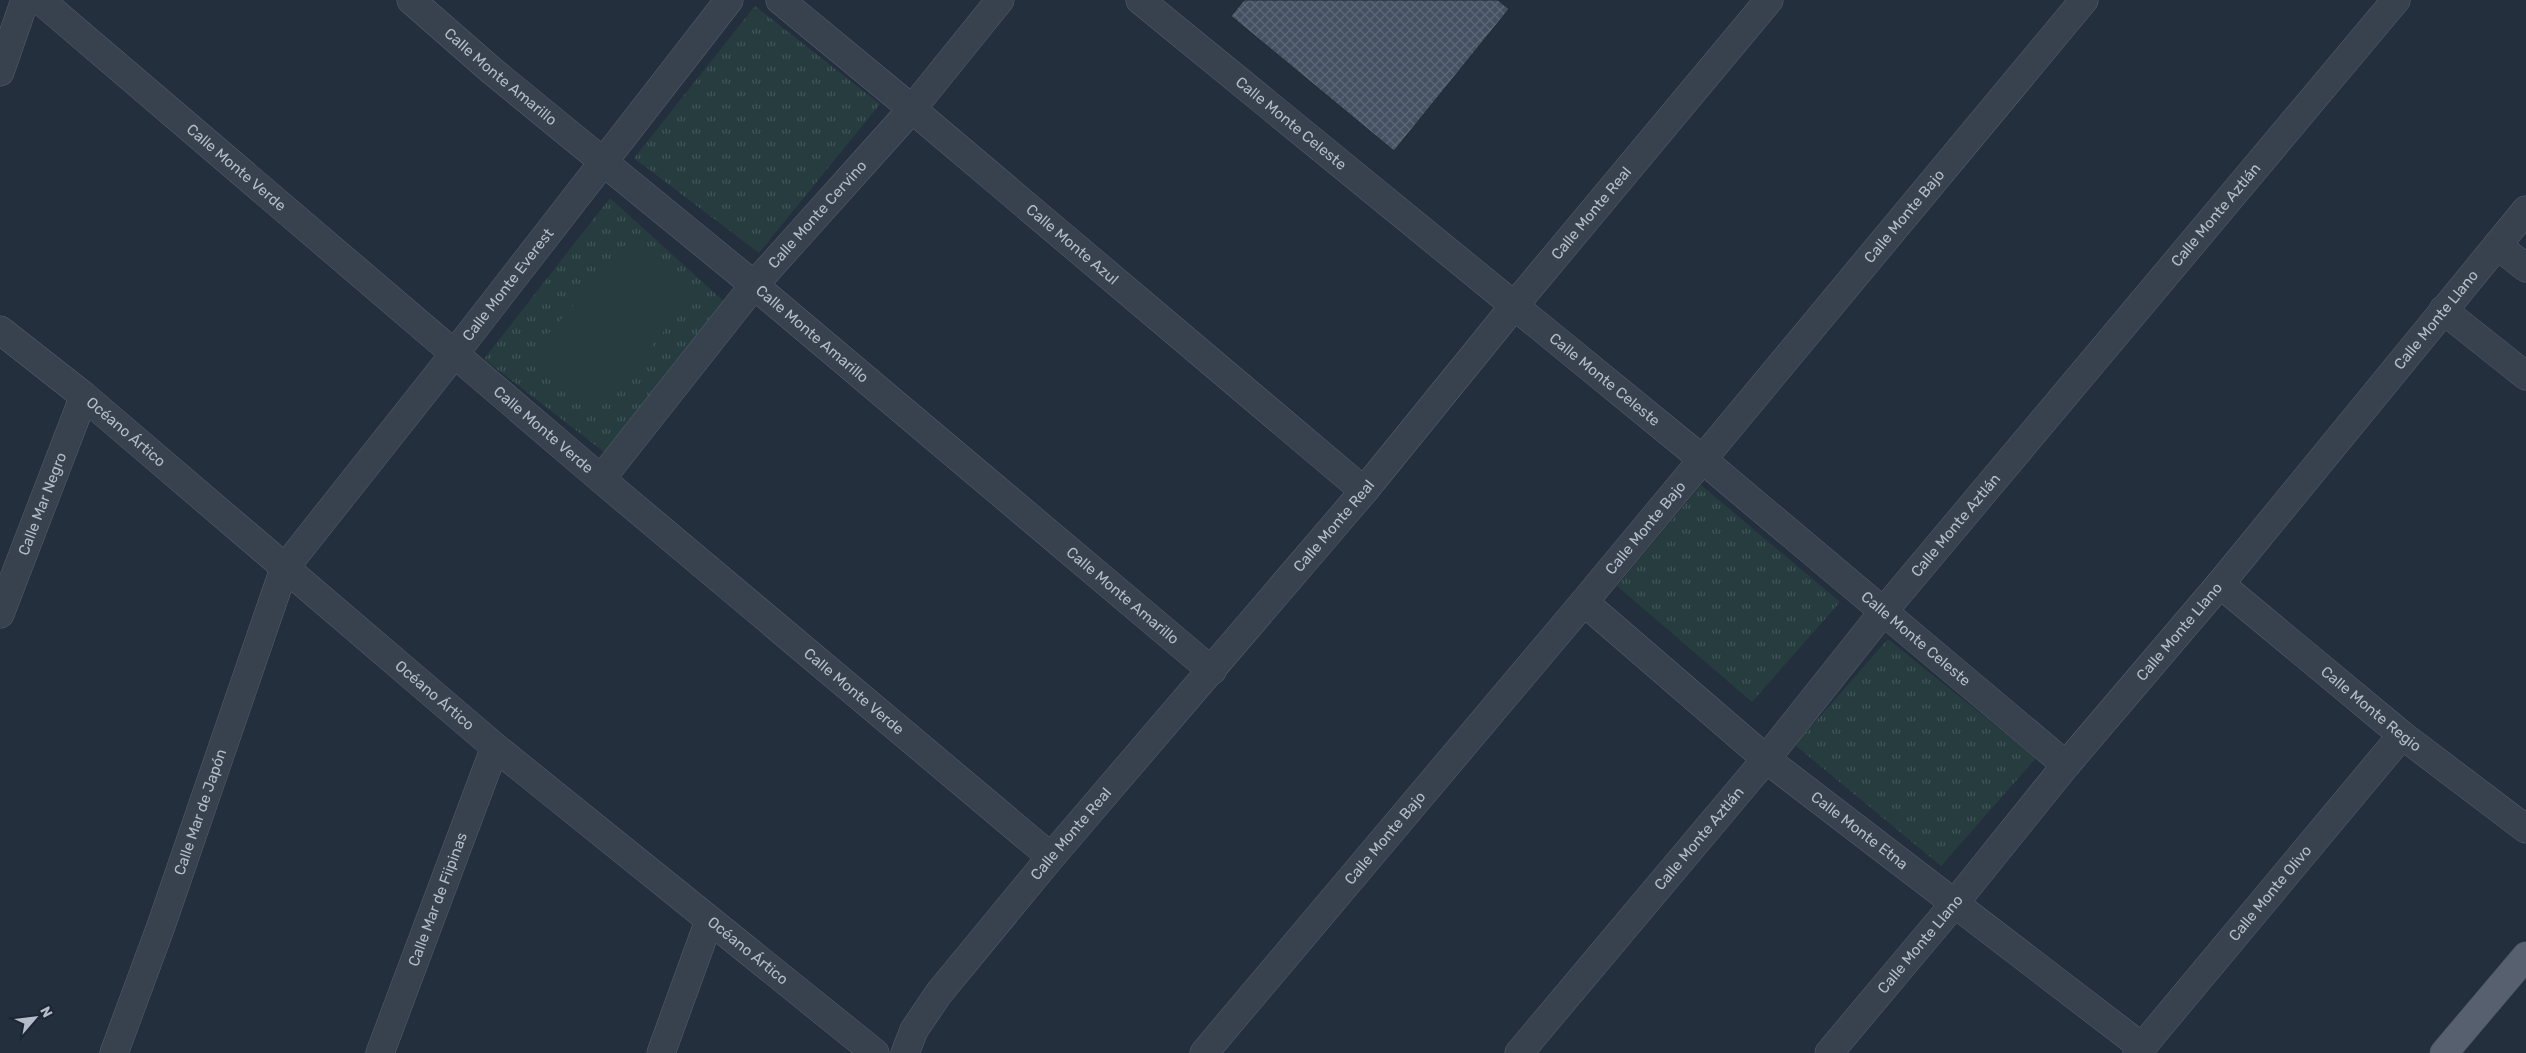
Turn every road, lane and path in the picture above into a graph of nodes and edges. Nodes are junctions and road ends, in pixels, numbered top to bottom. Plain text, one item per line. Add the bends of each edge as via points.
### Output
1 (25, 0) edge
2 (40, 0) edge
3 (410, 0) edge
4 (729, 0) edge
5 (780, 0) edge
6 (1000, 0) edge
7 (1140, 0) edge
8 (1769, 0) edge
9 (2084, 0) edge
10 (2396, 0) edge
11 (0, 72) edge
12 (912, 109) junction
13 (603, 163) junction
14 (2526, 210) edge
15 (2497, 245) junction
16 (2526, 268) edge
17 (754, 285) junction
18 (1514, 306) junction
19 (2443, 310) junction
20 (0, 330) edge
21 (455, 354) junction
22 (2526, 376) edge
23 (84, 396) junction
24 (1702, 459) junction
25 (601, 479) junction
26 (1364, 491) junction
27 (284, 569) junction
28 (2220, 584) junction
29 (1584, 602) junction
30 (1883, 612) junction
31 (0, 614) edge
32 (1212, 671) junction
33 (2402, 735) junction
34 (495, 747) junction
35 (1766, 758) junction
36 (2066, 765) junction
37 (2526, 830) edge
38 (1051, 857) junction
39 (1954, 904) junction
40 (709, 921) junction
41 (2526, 956) edge
42 (2139, 1050) edge
43 (114, 1053) edge
44 (380, 1053) edge
45 (661, 1053) edge
46 (875, 1053) edge
47 (906, 1053) edge
48 (1204, 1053) edge
49 (1519, 1053) edge
50 (1829, 1053) edge
51 (2444, 1053) edge

1 - 11 street
2 - 21 street, Calle Monte Verde
3 - 13 street, Calle Monte Amarillo
4 - 13 street, Calle Monte Everest
5 - 12 street, Calle Monte Azul
6 - 12 street, Calle Monte Cervino
7 - 18 street, Calle Monte Celeste
8 - 18 street, Calle Monte Real
9 - 24 street, Calle Monte Bajo
10 - 30 street, Calle Monte Aztlán
12 - 17 street, Calle Monte Cervino
12 - 26 street, Calle Monte Azul
13 - 17 street, Calle Monte Amarillo
13 - 21 street, Calle Monte Everest
14 - 15 street, Calle Monte Llano
15 - 16 street
15 - 19 street, Calle Monte Llano
17 - 25 street, Calle Monte Cervino
17 - 32 street, Calle Monte Amarillo
18 - 24 street, Calle Monte Celeste
18 - 26 street, Calle Monte Real
19 - 22 street
19 - 28 street, Calle Monte Llano
20 - 23 street, Océano Ártico
21 - 25 street, Calle Monte Verde
21 - 27 street, Calle Monte Everest
23 - 27 street, Océano Ártico
23 - 31 street, Calle Mar Negro
24 - 29 street, Calle Monte Bajo
24 - 30 street, Calle Monte Celeste
25 - 38 street, Calle Monte Verde
26 - 32 street, Calle Monte Real
27 - 34 street, Océano Ártico
27 - 43 street, Calle Mar de Japón
28 - 33 street, Calle Monte Regio
28 - 36 street, Calle Monte Llano
29 - 35 street, Calle Monte Etna
29 - 48 street, Calle Monte Bajo
30 - 35 street, Calle Monte Aztlán
30 - 36 street, Calle Monte Celeste
32 - 38 street, Calle Monte Real
33 - 37 street, Calle Monte Regio
33 - 42 street, Calle Monte Olivo
34 - 40 street, Océano Ártico
34 - 44 street, Calle Mar de Fiipinas
35 - 39 street, Calle Monte Etna
35 - 49 street, Calle Monte Aztlán
36 - 39 street, Calle Monte Llano
38 - 47 street, Calle Monte Real via 939,993 914,1030
39 - 42 street, Calle Monte Etna
39 - 50 street, Calle Monte Llano
40 - 45 street
40 - 46 street, Océano Ártico
41 - 51 main road

